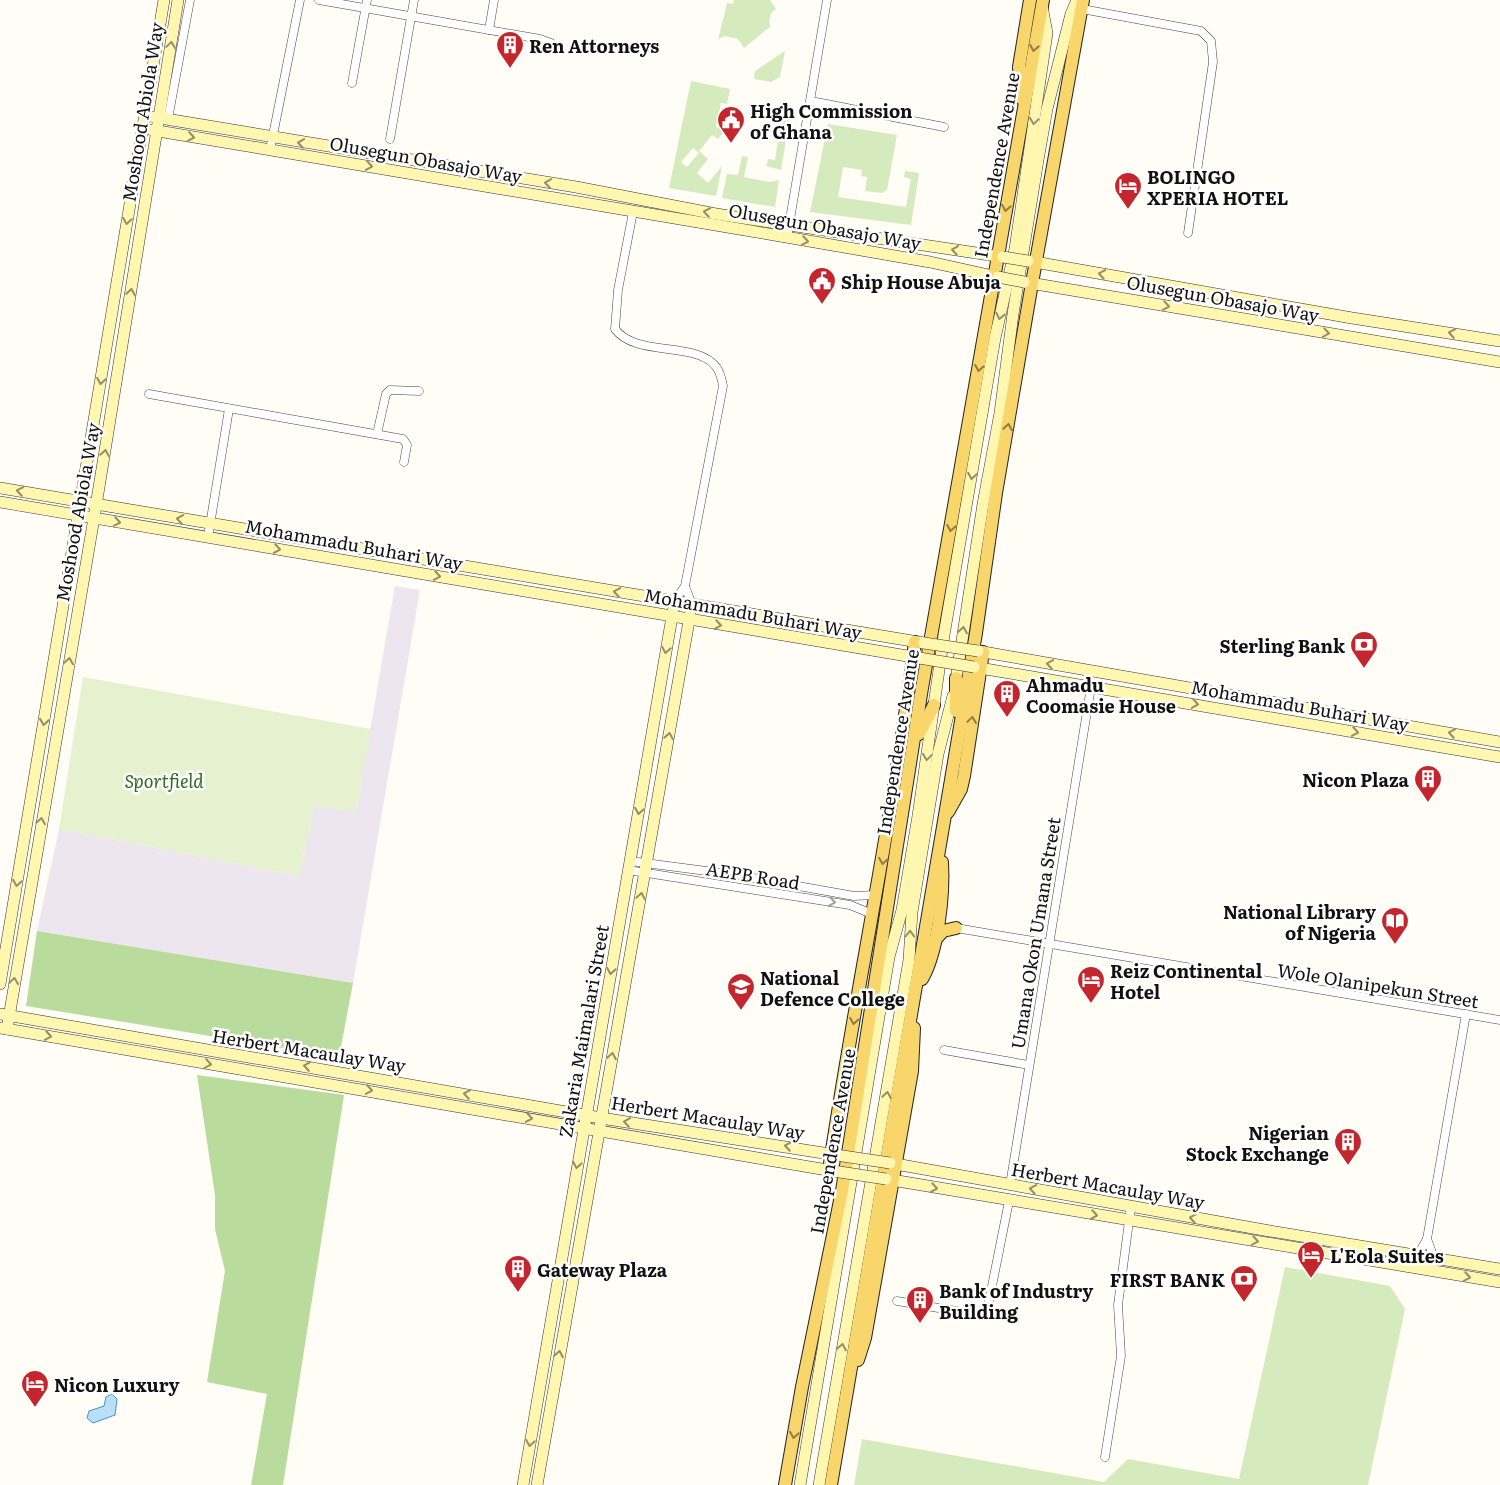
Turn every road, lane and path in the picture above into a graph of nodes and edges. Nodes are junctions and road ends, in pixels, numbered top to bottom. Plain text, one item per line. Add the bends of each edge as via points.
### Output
1 (164, 0) edge
2 (178, 0) edge
3 (190, 0) edge
4 (300, 0) edge
5 (319, 0) edge
6 (414, 0) edge
7 (494, 0) edge
8 (827, 0) edge
9 (1038, 1) edge
10 (1080, 3) edge
11 (366, 4) edge
12 (411, 16) junction
13 (489, 30) junction
14 (551, 43) dead end
15 (352, 83) dead end
16 (810, 101) junction
17 (146, 116) junction
18 (165, 119) junction
19 (944, 127) dead end
20 (143, 128) junction
21 (158, 131) junction
22 (273, 138) junction
23 (390, 139) dead end
24 (270, 150) junction
25 (633, 212) junction
26 (686, 214) junction
27 (789, 225) junction
28 (1188, 233) dead end
29 (787, 237) junction
30 (932, 246) junction
31 (1000, 256) junction
32 (930, 262) junction
33 (1032, 262) junction
34 (996, 277) junction
35 (1028, 282) junction
36 (1500, 341) edge
37 (1500, 362) edge
38 (419, 392) dead end
39 (149, 394) dead end
40 (229, 409) junction
41 (378, 434) junction
42 (404, 462) dead end
43 (0, 488) edge
44 (0, 502) edge
45 (80, 502) junction
46 (96, 505) junction
47 (78, 515) junction
48 (94, 518) junction
49 (210, 524) junction
50 (208, 537) junction
51 (685, 586) junction
52 (674, 602) junction
53 (692, 606) junction
54 (672, 617) junction
55 (689, 620) junction
56 (919, 643) junction
57 (980, 652) junction
58 (916, 658) junction
59 (977, 668) junction
60 (961, 681) junction
61 (1091, 687) junction
62 (1232, 695) junction
63 (934, 705) junction
64 (1229, 710) junction
65 (1500, 742) edge
66 (913, 745) junction
67 (1500, 757) edge
68 (34, 777) junction
69 (48, 780) junction
70 (945, 816) junction
71 (940, 842) junction
72 (629, 865) junction
73 (646, 868) junction
74 (875, 895) junction
75 (940, 908) junction
76 (872, 914) junction
77 (956, 928) junction
78 (934, 942) junction
79 (1048, 944) junction
80 (0, 984) edge
81 (914, 992) junction
82 (911, 1007) junction
83 (1466, 1014) junction
84 (5, 1015) edge
85 (1500, 1020) edge
86 (3, 1028) edge
87 (944, 1050) dead end
88 (1029, 1065) junction
89 (586, 1115) junction
90 (601, 1118) junction
91 (584, 1128) junction
92 (599, 1131) junction
93 (834, 1154) junction
94 (892, 1164) junction
95 (831, 1170) junction
96 (889, 1180) junction
97 (1010, 1185) junction
98 (1009, 1201) junction
99 (1131, 1206) junction
100 (1129, 1221) junction
101 (1427, 1239) junction
102 (1416, 1256) junction
103 (1434, 1258) junction
104 (1415, 1268) junction
105 (1500, 1269) edge
106 (1432, 1271) junction
107 (1500, 1282) edge
108 (898, 1301) dead end
109 (540, 1378) junction
110 (555, 1379) junction
111 (841, 1396) junction
112 (1105, 1457) dead end
113 (523, 1485) edge
114 (537, 1485) edge
115 (785, 1485) edge
116 (800, 1485) edge
117 (819, 1485) edge
118 (831, 1485) edge

1 - 17 main road, Moshood Abiola Way
18 -> 2 main road, Moshood Abiola Way
3 - 18 street
4 - 22 street
5 - 11 street
6 - 12 street
7 - 13 street
8 - 16 street
9 -> 31 main road, Independence Avenue via 1019,67 1024,110
9 -> 63 main road, Independence Avenue via 1047,33 1017,240 995,338
10 - 28 street via 1201,31 1211,41 1212,62
10 - 33 main road
60 -> 10 main road via 981,514 1000,413 1047,109 1071,14
11 - 12 street
11 - 15 street
12 - 13 street
12 - 23 street
13 - 14 street
16 - 19 street
16 - 27 street
17 - 18 main road, Olusegun Obasajo Way
17 - 20 main road, Moshood Abiola Way
18 - 21 main road, Moshood Abiola Way
18 - 22 main road, Olusegun Obasajo Way
20 - 21 main road, Olusegun Obasajo Way
20 -> 45 main road, Moshood Abiola Way
21 -> 24 main road, Olusegun Obasajo Way
46 -> 21 main road, Moshood Abiola Way
22 - 24 street
26 -> 22 main road, Olusegun Obasajo Way via 576,187
24 -> 25 main road, Olusegun Obasajo Way
25 - 26 main road, Olusegun Obasajo Way
25 - 51 street, Zakaria Maimalari Street via 618,290 615,329 641,344 704,357 718,369 723,386
27 -> 26 main road, Olusegun Obasajo Way
26 - 29 main road, Olusegun Obasajo Way
27 - 29 street
27 - 30 main road, Olusegun Obasajo Way
29 -> 32 main road, Olusegun Obasajo Way
31 -> 30 main road, Olusegun Obasajo Way
30 - 32 main road
31 - 33 main road, Olusegun Obasajo Way, bridge
31 - 34 main road, Independence Avenue
32 - 34 main road, Olusegun Obasajo Way
33 - 35 main road
36 -> 33 main road, Olusegun Obasajo Way
34 - 35 main road, Olusegun Obasajo Way, bridge
34 -> 66 main road, Independence Avenue
35 -> 37 main road, Olusegun Obasajo Way
60 -> 35 main road via 996,493
38 - 41 street via 390,390 386,394
39 - 40 street
40 - 41 street
40 - 49 street
41 - 42 street via 406,442
45 -> 43 main road, Mohammadu Buhari Way
44 - 47 main road, Mohammadu Buhari Way
45 - 46 main road, Mohammadu Buhari Way
45 - 47 main road, Moshood Abiola Way
46 - 48 main road, Moshood Abiola Way
49 -> 46 main road, Mohammadu Buhari Way
47 - 48 main road, Mohammadu Buhari Way
47 -> 68 main road, Moshood Abiola Way
48 -> 50 main road, Mohammadu Buhari Way
69 -> 48 main road, Moshood Abiola Way
49 - 50 street
52 -> 49 main road, Mohammadu Buhari Way
50 -> 54 main road, Mohammadu Buhari Way
51 - 52 street, Zakaria Maimalari Street
51 - 53 street
52 - 53 main road, Mohammadu Buhari Way
52 - 54 main road, Zakaria Maimalari Street
53 - 55 main road, Zakaria Maimalari Street
53 - 56 main road, Mohammadu Buhari Way
54 - 55 main road, Mohammadu Buhari Way
54 -> 72 main road, Zakaria Maimalari Street
55 -> 58 main road, Mohammadu Buhari Way
73 -> 55 main road, Zakaria Maimalari Street
56 - 57 main road, Mohammadu Buhari Way, bridge
56 - 58 main road
57 - 59 main road
62 -> 57 main road, Mohammadu Buhari Way
58 - 59 main road, Mohammadu Buhari Way, bridge
58 -> 74 main road
59 - 61 main road, Mohammadu Buhari Way
70 -> 59 main road via 961,789
60 - 70 main road via 956,751
111 -> 60 main road via 909,960 912,912 936,763
61 -> 64 main road, Mohammadu Buhari Way
61 - 79 street, Umana Okon Umana Street
62 - 64 main road
65 -> 62 main road, Mohammadu Buhari Way
63 - 66 main road
63 -> 116 main road, Independence Avenue via 902,910 889,957
64 -> 67 main road, Mohammadu Buhari Way
66 -> 115 main road, Independence Avenue via 842,1191
68 - 69 main road
68 -> 80 main road, Moshood Abiola Way
84 -> 69 main road, Moshood Abiola Way
70 - 71 main road
71 - 75 main road via 943,887
71 - 81 main road
72 - 73 street, AEPB Road
72 -> 89 main road, Zakaria Maimalari Street
73 - 74 street, AEPB Road via 854,896
73 -> 76 street, AEPB Road via 850,905
90 -> 73 main road, Zakaria Maimalari Street
74 - 76 main road
75 - 77 main road via 944,919
75 - 78 main road
76 -> 93 main road
77 - 78 main road via 943,931
77 - 79 street, Wole Olanipekun Street
78 - 81 main road via 925,973
79 - 83 street, Wole Olanipekun Street
79 - 88 street, Umana Okon Umana Street
81 - 82 main road
82 - 94 main road via 912,1071
82 - 111 main road
83 - 85 street, Wole Olanipekun Street
83 - 101 street
84 - 86 main road, Moshood Abiola Way
89 -> 84 main road, Herbert Macaulay Way
86 -> 91 main road, Herbert Macaulay Way
87 - 88 street
88 - 97 street, Umana Okon Umana Street
89 - 90 main road, Herbert Macaulay Way
89 - 91 main road, Zakaria Maimalari Street
90 - 92 main road, Zakaria Maimalari Street
93 -> 90 main road, Herbert Macaulay Way
91 - 92 main road, Herbert Macaulay Way
91 -> 109 main road, Zakaria Maimalari Street
92 - 95 main road, Herbert Macaulay Way
110 -> 92 main road, Zakaria Maimalari Street
93 - 94 main road, Herbert Macaulay Way, bridge
93 - 95 main road
94 - 96 main road
94 - 97 main road, Herbert Macaulay Way
95 - 96 main road, Herbert Macaulay Way, bridge
96 -> 98 main road, Herbert Macaulay Way
96 - 111 main road via 865,1338
99 -> 97 main road, Herbert Macaulay Way
98 -> 100 main road, Herbert Macaulay Way
98 - 108 street via 986,1316
99 - 100 street
102 -> 99 main road, Herbert Macaulay Way
100 -> 104 main road, Herbert Macaulay Way
100 - 112 street via 1118,1305 1121,1356
101 - 102 street
101 - 103 street
102 - 103 main road, Herbert Macaulay Way
102 - 104 street
103 - 105 main road, Herbert Macaulay Way
103 - 106 street
104 - 106 main road, Herbert Macaulay Way
106 -> 107 main road, Herbert Macaulay Way
109 - 110 main road
109 -> 113 main road, Zakaria Maimalari Street
110 - 114 main road, Zakaria Maimalari Street
111 - 117 main road
111 - 118 main road

